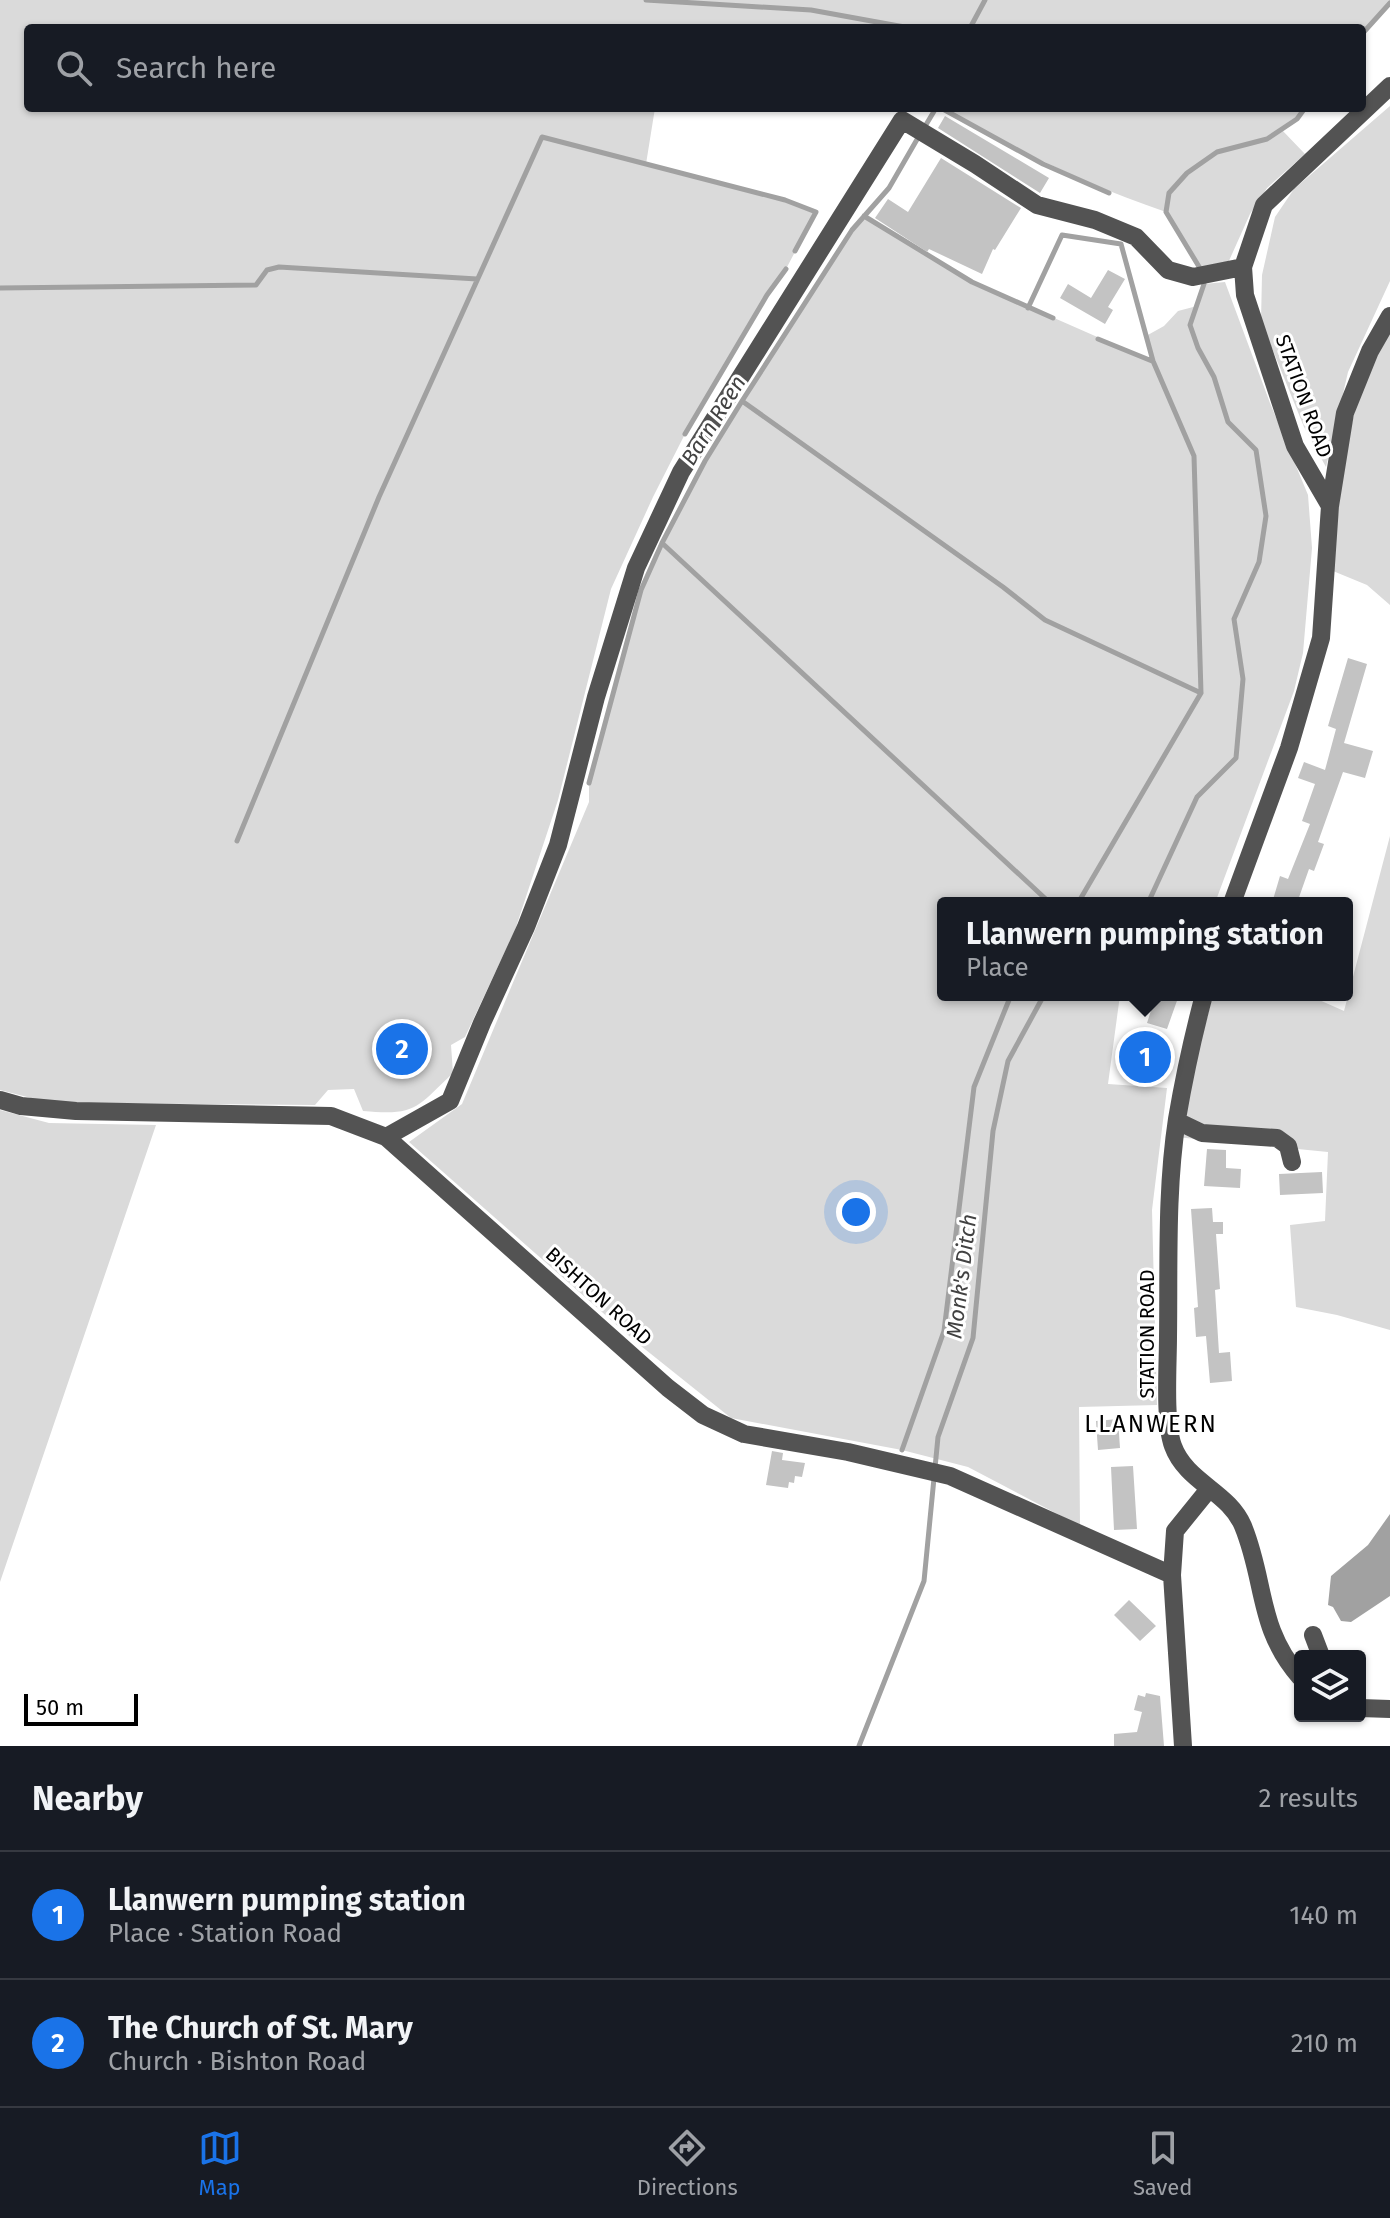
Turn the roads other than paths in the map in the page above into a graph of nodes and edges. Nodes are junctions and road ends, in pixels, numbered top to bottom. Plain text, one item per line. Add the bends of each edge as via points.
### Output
1 (1390, 86) edge
2 (1366, 109) edge
3 (1362, 112) edge
4 (1243, 267) junction
5 (1390, 316) edge
6 (1330, 506) junction
7 (1234, 897) edge
8 (1203, 1001) edge
9 (0, 1100) edge
10 (1177, 1121) junction
11 (386, 1137) junction
12 (1292, 1162) dead end
13 (1209, 1489) junction
14 (1172, 1575) junction
15 (1313, 1635) dead end
16 (1319, 1650) edge
17 (1294, 1670) edge
18 (1366, 1708) edge
19 (1390, 1709) edge
20 (1183, 1746) edge

1 - 2 street, STATION ROAD
3 - 4 street, STATION ROAD via 1264,205
4 - 6 street, STATION ROAD via 1245,295 1295,446
4 - 11 street via 1193,277 1168,270 1136,237 1037,205 902,120 681,472 636,568 558,845 450,1101
5 - 6 street via 1345,413
6 - 7 street via 1321,638 1289,748
8 - 10 street, STATION ROAD
9 - 11 street, BISHTON ROAD via 76,1111 331,1116
10 - 12 street via 1202,1133 1281,1140
10 - 13 street, STATION ROAD via 1170,1213 1172,1444 1186,1470
11 - 14 street, BISHTON ROAD via 703,1415 744,1434 950,1476
13 - 14 street via 1175,1531
13 - 17 street, STATION ROAD via 1242,1522 1267,1621
14 - 20 street
15 - 16 street
18 - 19 street

